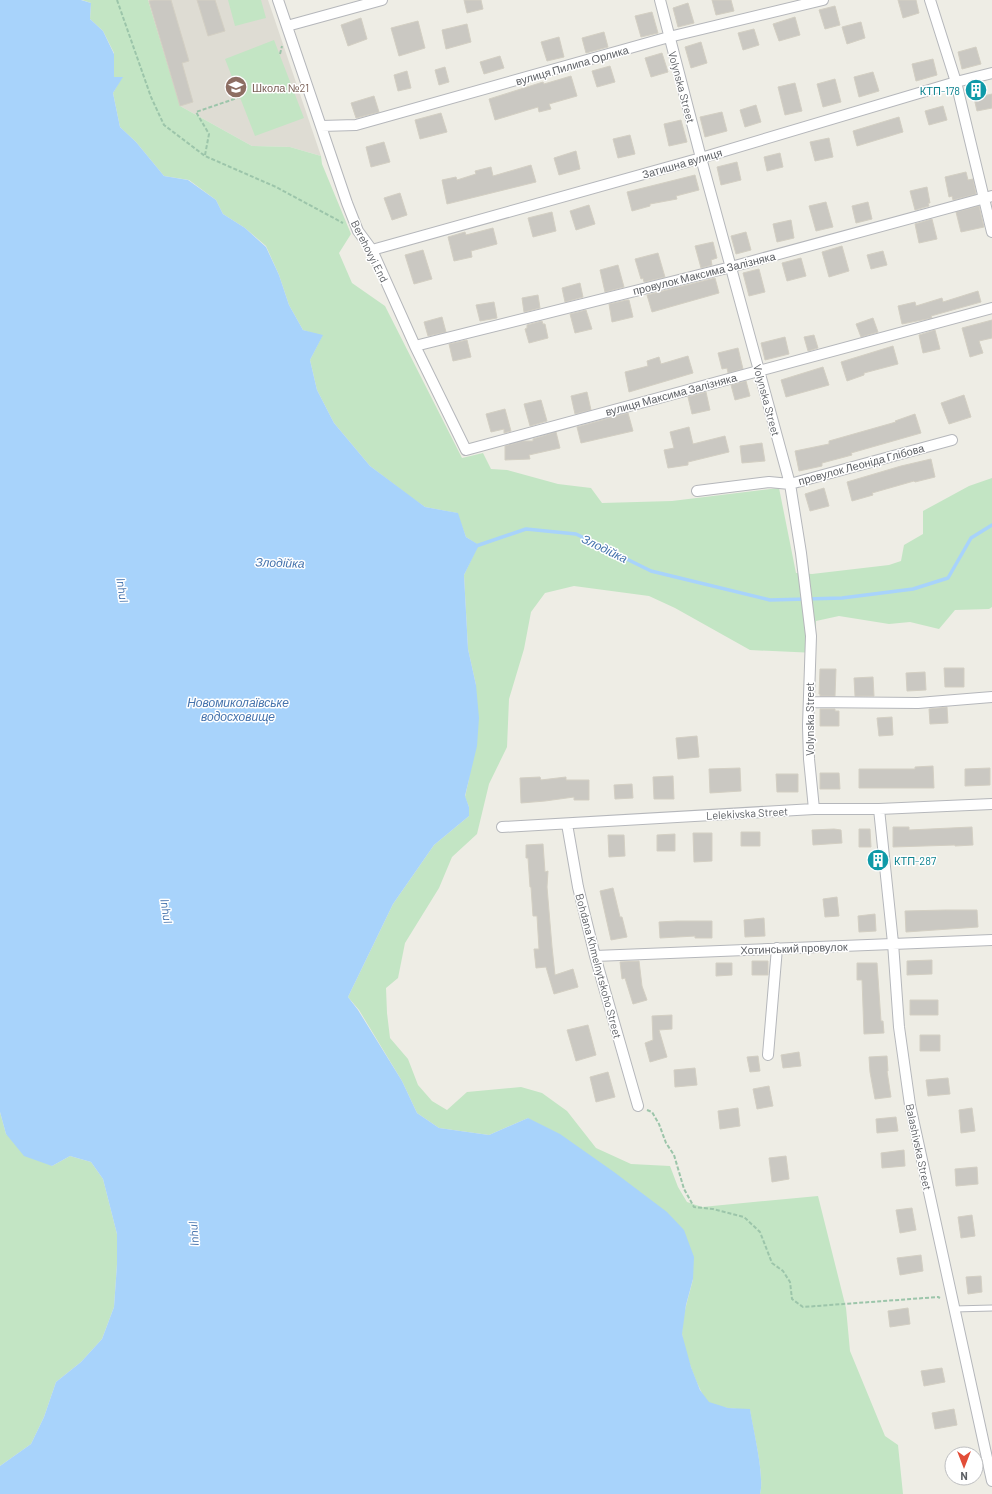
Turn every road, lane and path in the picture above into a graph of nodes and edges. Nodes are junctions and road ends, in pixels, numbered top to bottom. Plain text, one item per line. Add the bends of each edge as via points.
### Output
1 (117, 0) edge
2 (278, 0) edge
3 (382, 0) edge
4 (660, 0) edge
5 (823, 0) edge
6 (930, 0) edge
7 (287, 26) junction
8 (669, 37) junction
9 (992, 73) edge
10 (956, 82) junction
11 (240, 97) dead end
12 (321, 126) junction
13 (205, 156) junction
14 (701, 158) junction
15 (988, 197) edge
16 (358, 231) junction
17 (992, 232) edge
18 (372, 250) junction
19 (731, 267) junction
20 (992, 308) edge
21 (415, 346) junction
22 (760, 370) junction
23 (952, 440) dead end
24 (466, 450) joint
25 (790, 484) junction
26 (697, 491) dead end
27 (992, 697) edge
28 (808, 702) junction
29 (992, 804) edge
30 (814, 809) junction
31 (879, 809) junction
32 (567, 824) junction
33 (502, 827) dead end
34 (992, 940) edge
35 (893, 943) junction
36 (777, 948) junction
37 (595, 956) junction
38 (768, 1055) dead end
39 (638, 1106) joint
40 (992, 1308) edge
41 (954, 1309) junction
42 (992, 1481) edge

1 - 13 path via 151,97 164,125
2 - 7 street, Berehovyi End
3 - 7 street
4 - 8 street, Volynska Street
5 - 8 street, вулиця Пилипа Орлика
6 - 10 street
7 - 12 street, Berehovyi End
8 - 12 street, вулиця Пилипа Орлика via 356,125
8 - 14 street, Volynska Street
9 - 10 street, Затишна вулиця
10 - 14 street, Затишна вулиця
10 - 15 street
11 - 13 path via 196,112 210,134
12 - 16 street, Berehovyi End
13 - 16 path via 276,187
14 - 18 street, Затишна вулиця
14 - 19 street, Volynska Street
15 - 17 street
15 - 19 street, провулок Максима Залізняка
16 - 18 street, Berehovyi End
18 - 21 street, Berehovyi End
19 - 21 street, провулок Максима Залізняка
19 - 22 street, Volynska Street
20 - 22 street, вулиця Максима Залізняка
21 - 24 street, Berehovyi End
22 - 24 street, вулиця Максима Залізняка
22 - 25 street, Volynska Street
23 - 25 street, провулок Леоніда Глібова
25 - 26 street, провулок Леоніда Глібова via 769,482
25 - 28 street, Volynska Street via 811,636
27 - 28 street via 918,703
28 - 30 street, Volynska Street via 809,759
29 - 31 street, Lelekivska Street
30 - 31 street, Lelekivska Street
30 - 32 street, Lelekivska Street
31 - 35 street, Balashivska Street
32 - 33 street, Lelekivska Street
32 - 37 street, Bohdana Khmelnytskoho Street via 578,887
34 - 35 street, Хотинський провулок
35 - 36 street, Хотинський провулок
35 - 41 street, Balashivska Street via 899,1028 910,1105
36 - 37 street, Хотинський провулок
36 - 38 street
37 - 39 street, Bohdana Khmelnytskoho Street
39 - 41 path via 652,1112 659,1124 674,1155 684,1189 694,1207 744,1217 760,1232 772,1263 783,1271 790,1282 792,1299 803,1307 938,1297
40 - 41 lane
41 - 42 street, Balashivska Street

